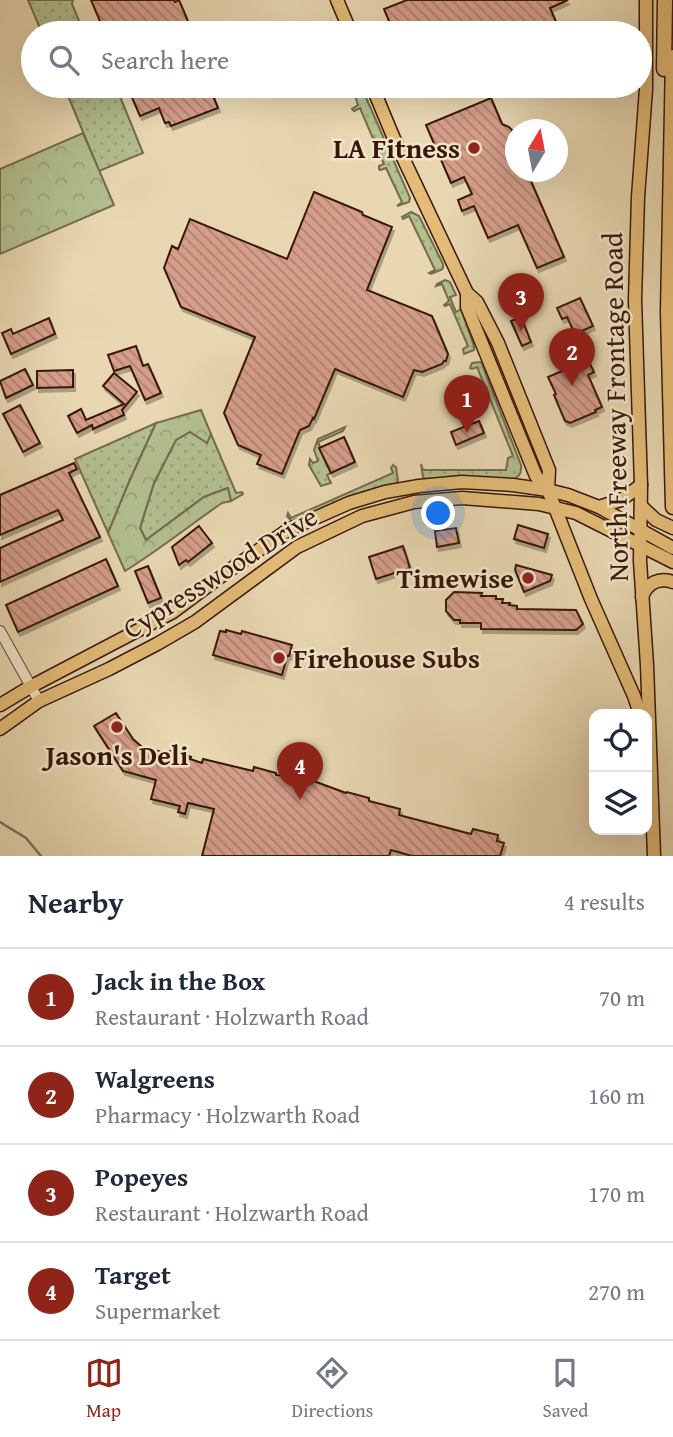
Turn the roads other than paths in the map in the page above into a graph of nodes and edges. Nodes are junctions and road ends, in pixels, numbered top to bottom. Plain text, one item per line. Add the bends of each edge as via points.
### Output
1 (337, 0) edge
2 (646, 0) edge
3 (665, 0) edge
4 (346, 21) edge
5 (646, 21) edge
6 (673, 57) edge
7 (377, 98) edge
8 (645, 98) edge
9 (672, 118) edge
10 (467, 293) junction
11 (529, 459) junction
12 (515, 485) junction
13 (641, 485) junction
14 (673, 487) edge
15 (548, 490) junction
16 (641, 506) junction
17 (554, 507) junction
18 (599, 507) junction
19 (673, 507) edge
20 (673, 528) edge
21 (640, 529) junction
22 (288, 530) junction
23 (639, 544) junction
24 (297, 547) junction
25 (673, 548) edge
26 (673, 562) edge
27 (673, 582) edge
28 (642, 597) junction
29 (173, 612) junction
30 (183, 629) junction
31 (0, 631) edge
32 (30, 687) junction
33 (39, 701) junction
34 (0, 705) edge
35 (638, 709) edge
36 (648, 709) edge
37 (0, 729) edge
38 (650, 772) edge
39 (654, 856) edge

1 - 4 main road
2 - 5 main road, North Freeway Frontage Road
3 - 9 highway via 664,105
6 - 9 highway
7 - 10 main road
8 - 13 main road, North Freeway Frontage Road via 635,300
9 - 14 highway via 668,312
10 - 11 main road via 467,307
10 - 15 main road via 477,302 510,372 549,470
11 - 12 main road
11 - 15 main road
12 - 15 main road, Cypresswood Drive
12 - 22 main road, Cypresswood Drive via 462,482 385,492
13 - 16 main road, North Freeway Frontage Road
13 - 18 main road via 621,500
14 - 19 highway
15 - 17 main road
15 - 18 main road, Cypresswood Drive
16 - 20 main road
16 - 21 main road, North Freeway Frontage Road
17 - 23 main road, Cypresswood Drive
17 - 24 main road, Cypresswood Drive via 462,498 414,502 362,516
17 - 35 main road
18 - 21 main road, Cypresswood Drive
21 - 23 main road, North Freeway Frontage Road
21 - 25 main road, Cypresswood Drive
22 - 24 main road
22 - 29 main road, Cypresswood Drive
23 - 26 main road, Cypresswood Drive
23 - 28 main road, North Freeway Frontage Road
24 - 30 main road, Cypresswood Drive
27 - 28 main road via 654,582
28 - 36 main road, North Freeway Frontage Road
29 - 30 main road
29 - 32 main road, Cypresswood Drive
30 - 33 main road, Cypresswood Drive
31 - 32 street
32 - 33 street
32 - 34 main road, Cypresswood Drive
33 - 37 main road, Cypresswood Drive
38 - 39 main road, North Freeway Frontage Road

